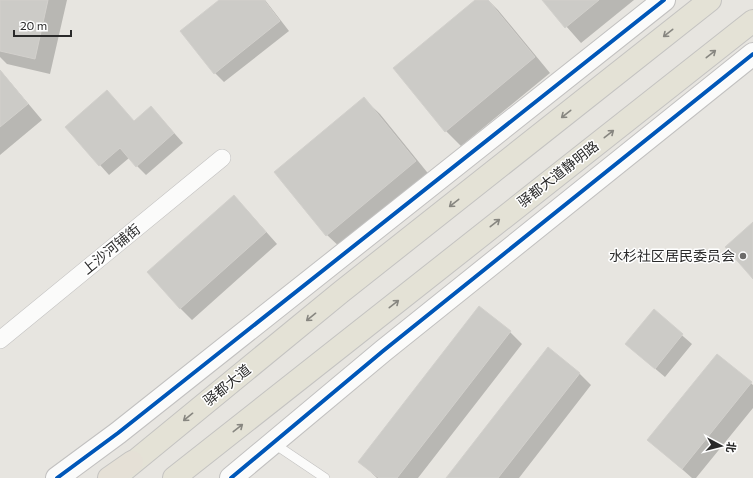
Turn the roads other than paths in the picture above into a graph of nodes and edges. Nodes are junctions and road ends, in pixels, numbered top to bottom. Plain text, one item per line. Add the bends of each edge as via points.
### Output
1 (664, 0) edge
2 (710, 0) edge
3 (753, 21) edge
4 (753, 54) edge
5 (222, 158) dead end
6 (0, 340) edge
7 (272, 442) junction
8 (132, 462) junction
9 (57, 478) edge
10 (109, 478) edge
11 (114, 478) edge
12 (174, 478) edge
13 (231, 478) edge
14 (325, 478) edge

1 - 9 street via 118,433
2 -> 8 main road, 驿都大道 via 341,292
12 -> 3 main road, 驿都大道静明路
4 - 7 street
5 - 6 street, 上沙河铺街
7 - 13 street
7 - 14 lane
8 - 10 highway
8 - 11 main road, 驿都大道

